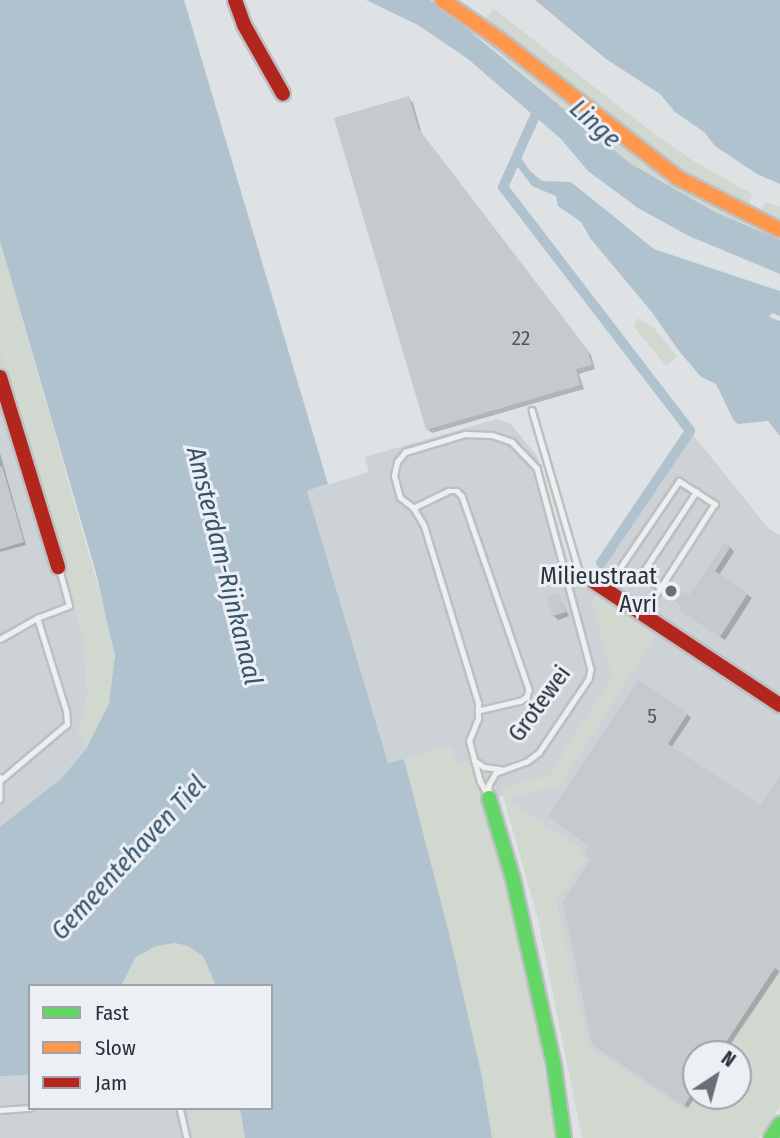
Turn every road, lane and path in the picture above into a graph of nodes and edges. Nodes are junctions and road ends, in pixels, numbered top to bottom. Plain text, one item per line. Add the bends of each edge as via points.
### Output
1 (235, 0) edge
2 (442, 0) edge
3 (283, 94) dead end
4 (780, 230) edge
5 (0, 377) edge
6 (532, 410) dead end
7 (696, 492) junction
8 (412, 508) junction
9 (58, 567) joint
10 (600, 586) junction
11 (661, 588) junction
12 (643, 614) junction
13 (37, 618) junction
14 (0, 639) edge
15 (780, 705) edge
16 (478, 711) junction
17 (473, 759) junction
18 (500, 769) junction
19 (1, 778) edge
20 (489, 798) junction
21 (0, 799) edge
22 (28, 1108) edge
23 (0, 1110) edge
24 (180, 1110) edge
25 (780, 1124) edge
26 (187, 1138) edge
27 (564, 1138) edge
28 (771, 1138) edge

1 - 3 street
2 - 4 street via 678,178
5 - 9 street
6 - 10 lane via 579,571
7 - 10 lane via 679,481
7 - 11 lane via 715,504
7 - 11 lane via 641,575
8 - 16 lane via 424,526
8 - 16 lane via 448,491 462,496 529,690 521,701
8 - 18 lane, Grotewei via 400,498 394,476 405,452 476,434 504,438 537,468 591,675 534,758
9 - 13 lane via 69,606
10 - 12 street
11 - 12 lane
12 - 15 street
13 - 14 lane
13 - 19 lane via 67,724
16 - 17 lane via 469,741
17 - 18 lane via 484,767
17 - 20 lane
18 - 20 lane, Grotewei via 489,785
19 - 21 lane
20 - 27 street via 513,879 554,1066
22 - 23 lane
24 - 26 lane
25 - 28 street

